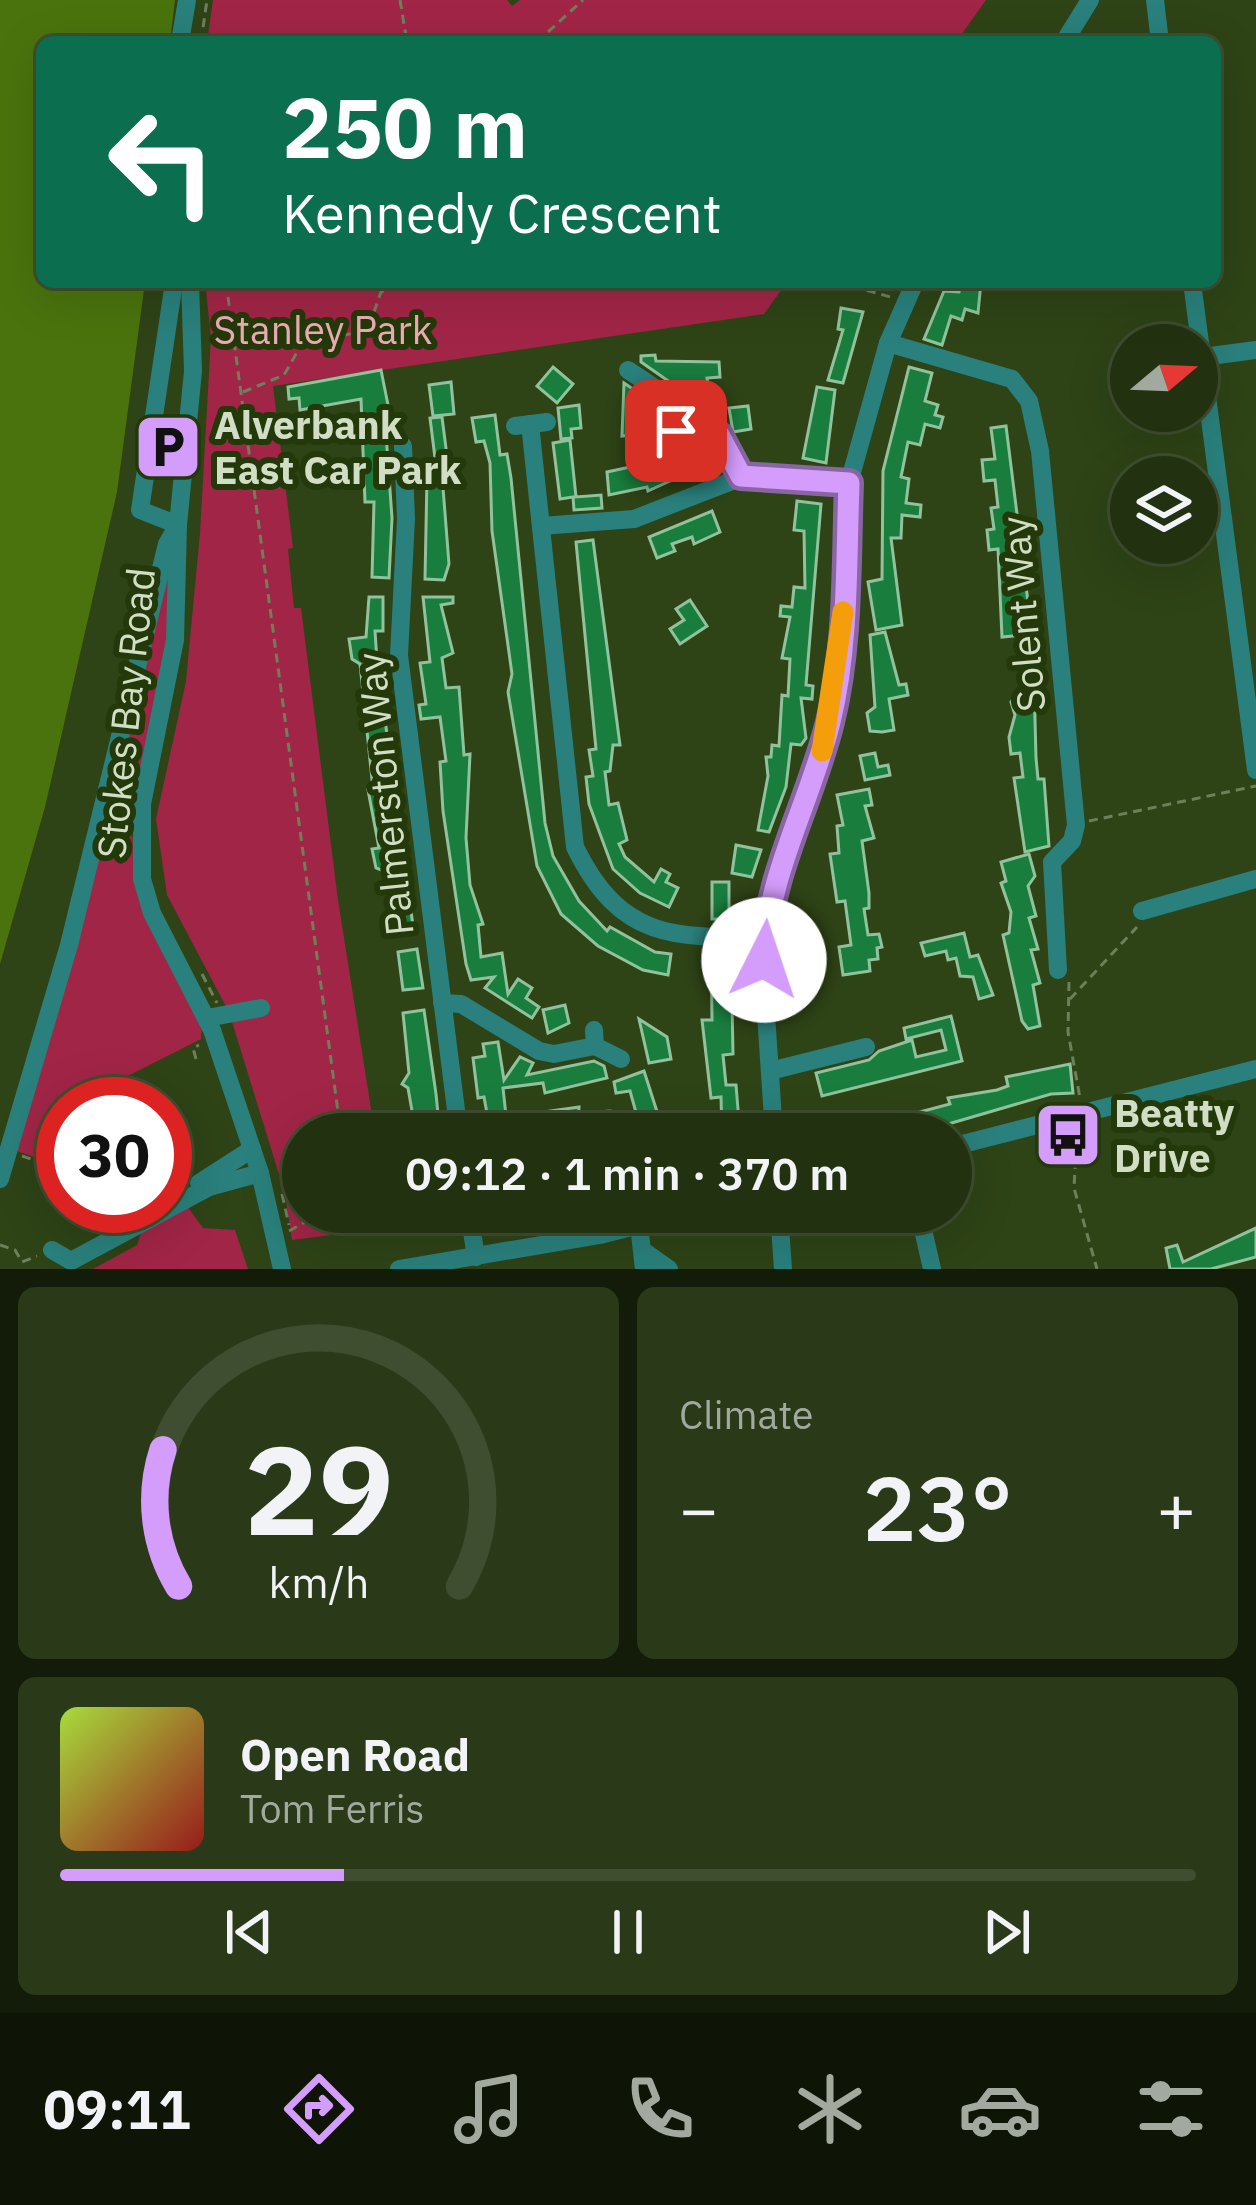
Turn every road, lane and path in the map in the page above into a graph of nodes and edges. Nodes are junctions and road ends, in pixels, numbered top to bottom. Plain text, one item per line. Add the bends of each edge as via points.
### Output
1 (187, 0) edge
2 (198, 0) edge
3 (207, 0) edge
4 (400, 0) edge
5 (583, 0) edge
6 (1090, 0) edge
7 (1155, 0) edge
8 (181, 36) edge
9 (193, 36) edge
10 (202, 36) edge
11 (406, 36) edge
12 (543, 36) edge
13 (1068, 36) edge
14 (1159, 36) edge
15 (173, 288) edge
16 (190, 288) edge
17 (227, 288) edge
18 (395, 288) edge
19 (860, 288) edge
20 (912, 288) edge
21 (1193, 288) edge
22 (905, 300) junction
23 (1198, 324) edge
24 (888, 343) junction
25 (1256, 350) edge
26 (1218, 355) edge
27 (628, 370) dead end
28 (241, 392) junction
29 (531, 424) dead end
30 (1213, 432) edge
31 (403, 446) dead end
32 (741, 476) junction
33 (849, 483) junction
34 (178, 525) junction
35 (541, 526) junction
36 (1256, 586) edge
37 (1234, 593) junction
38 (1256, 770) edge
39 (1256, 786) edge
40 (1076, 824) junction
41 (1256, 879) edge
42 (1140, 910) joint
43 (765, 936) junction
44 (193, 958) dead end
45 (1058, 970) joint
46 (1068, 1000) junction
47 (442, 1003) junction
48 (261, 1008) dead end
49 (211, 1022) junction
50 (866, 1047) dead end
51 (196, 1059) dead end
52 (621, 1059) dead end
53 (1256, 1069) edge
54 (770, 1071) junction
55 (1083, 1112) junction
56 (337, 1113) edge
57 (456, 1113) edge
58 (772, 1113) edge
59 (972, 1141) edge
60 (252, 1149) junction
61 (9, 1152) junction
62 (36, 1161) edge
63 (268, 1175) junction
64 (0, 1179) edge
65 (192, 1191) edge
66 (192, 1195) edge
67 (282, 1226) edge
68 (282, 1226) edge
69 (117, 1233) edge
70 (283, 1233) edge
71 (472, 1233) edge
72 (608, 1233) edge
73 (779, 1233) edge
74 (924, 1233) edge
75 (600, 1235) joint
76 (0, 1245) edge
77 (476, 1257) junction
78 (645, 1261) edge
79 (61, 1262) edge
80 (282, 1269) edge
81 (399, 1269) edge
82 (669, 1269) edge
83 (782, 1269) edge
84 (932, 1269) edge
85 (1097, 1269) edge

1 - 8 street
2 - 9 street
3 - 10 path
4 - 11 path
5 - 12 path
6 - 13 street
7 - 14 street
15 - 34 street via 140,510
16 - 34 street, Stokes Bay Road via 193,371
17 - 28 path
18 - 28 path via 381,292 368,329 300,347 284,375
19 - 22 path
20 - 22 street
21 - 23 street
22 - 24 street
24 - 33 street
24 - 40 street, Solent Way via 1012,379 1029,400
25 - 26 street
27 - 32 street via 677,416 719,435
28 - 56 path
29 - 35 street
30 - 37 street
31 - 47 street, Palmerston Way via 399,655
32 - 33 street
32 - 35 street via 634,519
33 - 43 street via 832,714 773,883
34 - 49 street, Stokes Bay Road via 175,640 139,838 152,913
34 - 61 street
35 - 43 street via 567,805 593,884 652,929 688,938
36 - 37 street
37 - 38 street
39 - 40 path
40 - 45 street, Solent Way via 1052,862
41 - 42 street
42 - 46 path
43 - 54 street
44 - 49 path
45 - 46 path via 1069,976
46 - 55 path
47 - 52 street via 461,1004 539,1051 554,1054 594,1038
47 - 57 street, Palmerston Way
48 - 49 street
49 - 51 path via 193,1048
49 - 60 street, Stokes Bay Road
50 - 54 street
53 - 55 street
54 - 58 street
55 - 59 street
55 - 85 path via 1074,1189
60 - 63 street, Stokes Bay Road
60 - 65 street
61 - 62 path
61 - 64 street
63 - 66 street
63 - 67 street, Stokes Bay Road
63 - 68 path
69 - 79 street
70 - 80 street, Stokes Bay Road
71 - 77 street
72 - 75 street
73 - 83 street
74 - 84 street
75 - 77 street
76 - 79 path via 22,1262
77 - 81 street
78 - 82 street

